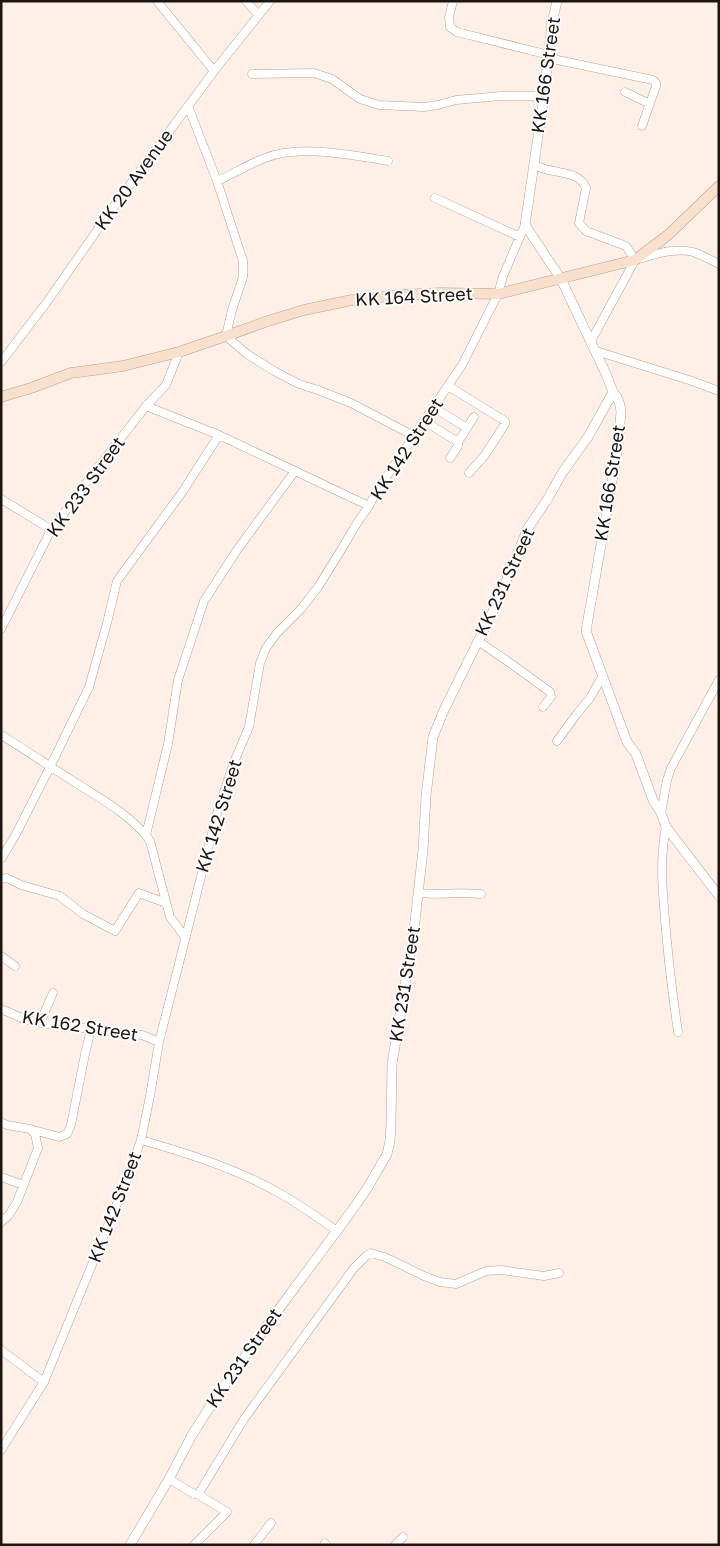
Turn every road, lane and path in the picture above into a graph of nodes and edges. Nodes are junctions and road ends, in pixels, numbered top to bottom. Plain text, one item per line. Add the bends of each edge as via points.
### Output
1 (157, 1) edge
2 (246, 1) edge
3 (270, 1) edge
4 (453, 1) edge
5 (557, 1) edge
6 (259, 15) junction
7 (548, 57) junction
8 (214, 71) junction
9 (252, 74) dead end
10 (625, 92) dead end
11 (544, 96) junction
12 (650, 104) junction
13 (188, 106) junction
14 (642, 126) dead end
15 (388, 161) dead end
16 (534, 165) junction
17 (216, 181) junction
18 (719, 186) edge
19 (435, 198) dead end
20 (525, 224) junction
21 (520, 238) junction
22 (635, 260) junction
23 (719, 264) edge
24 (561, 279) junction
25 (498, 294) junction
26 (226, 336) junction
27 (591, 341) junction
28 (596, 351) junction
29 (179, 352) junction
30 (1, 362) edge
31 (719, 382) edge
32 (448, 386) junction
33 (716, 390) edge
34 (613, 392) junction
35 (1, 397) edge
36 (146, 406) junction
37 (433, 407) junction
38 (474, 417) dead end
39 (424, 421) junction
40 (467, 428) junction
41 (219, 435) junction
42 (414, 436) junction
43 (458, 442) junction
44 (450, 458) dead end
45 (295, 471) junction
46 (469, 472) dead end
47 (1, 499) edge
48 (370, 506) junction
49 (52, 530) junction
50 (1, 629) edge
51 (478, 641) junction
52 (602, 677) junction
53 (719, 680) edge
54 (543, 707) dead end
55 (1, 735) edge
56 (558, 741) dead end
57 (50, 766) junction
58 (661, 813) junction
59 (666, 827) junction
60 (146, 835) junction
61 (1, 859) edge
62 (1, 879) edge
63 (418, 893) junction
64 (481, 894) dead end
65 (719, 896) edge
66 (166, 903) junction
67 (186, 937) junction
68 (1, 956) edge
69 (15, 966) dead end
70 (53, 993) dead end
71 (1, 1009) edge
72 (40, 1023) junction
73 (91, 1030) junction
74 (678, 1032) dead end
75 (159, 1042) junction
76 (1, 1122) edge
77 (30, 1129) junction
78 (141, 1140) junction
79 (1, 1178) edge
80 (24, 1185) junction
81 (1, 1222) edge
82 (337, 1231) junction
83 (559, 1273) dead end
84 (1, 1350) edge
85 (44, 1382) junction
86 (1, 1450) edge
87 (169, 1479) junction
88 (197, 1494) junction
89 (271, 1523) dead end
90 (403, 1537) dead end
91 (130, 1545) edge
92 (194, 1545) edge
93 (254, 1545) edge
94 (394, 1545) edge

1 - 8 street
2 - 6 street
3 - 6 street, KK 20 Avenue
4 - 7 street via 450,27 457,32
5 - 7 street, KK 166 Street
6 - 8 street, KK 20 Avenue
7 - 11 street, KK 166 Street
7 - 12 street via 653,80 656,83
8 - 13 street, KK 20 Avenue
9 - 11 street via 314,73 332,79 360,99 379,105 424,107 456,100
10 - 12 street
11 - 16 street, KK 166 Street
12 - 14 street
13 - 17 street
13 - 30 street, KK 20 Avenue
15 - 17 street via 340,154 286,153 266,157
16 - 20 street, KK 166 Street
16 - 22 street via 577,176 584,182 586,188 578,223 586,231 626,246
17 - 26 street via 244,269
18 - 22 main road, KK 164 Street via 668,235
19 - 21 street
20 - 21 street, KK 142 Street
20 - 24 street, KK 166 Street
21 - 25 street, KK 142 Street
22 - 23 street via 683,250
22 - 24 main road, KK 164 Street
22 - 27 street
24 - 25 main road, KK 164 Street
24 - 27 street, KK 166 Street
25 - 26 main road, KK 164 Street via 400,294 352,300 268,320
25 - 32 street, KK 142 Street
26 - 29 main road, KK 164 Street
26 - 42 street via 274,371 351,403
27 - 28 street, KK 166 Street
28 - 33 street
28 - 34 street, KK 166 Street
29 - 35 main road, KK 164 Street via 123,366 70,373
29 - 36 street, KK 233 Street via 166,385
31 - 33 street
32 - 37 street, KK 142 Street
32 - 46 street via 505,421 485,455
34 - 51 street, KK 231 Street via 588,437 528,528
34 - 52 street, KK 166 Street via 618,397 622,412 586,631
36 - 41 street
36 - 49 street, KK 233 Street
37 - 39 street, KK 142 Street
37 - 40 street
38 - 40 street
39 - 42 street, KK 142 Street
39 - 43 street
40 - 43 street
41 - 45 street
41 - 57 street via 183,491 117,581 89,686
42 - 48 street, KK 142 Street
43 - 44 street
45 - 48 street
45 - 60 street via 204,601 178,680 168,744
47 - 49 street
48 - 67 street, KK 142 Street via 318,587 266,648 260,663 249,727 218,810
49 - 50 street, KK 233 Street
51 - 54 street via 550,692
51 - 63 street, KK 231 Street via 433,737
52 - 56 street
52 - 58 street, KK 166 Street via 627,742 636,754
53 - 58 street via 671,768
55 - 57 street
57 - 60 street via 127,818
57 - 61 street
58 - 59 street, KK 166 Street
59 - 65 street, KK 166 Street
59 - 74 street via 662,882
60 - 66 street
62 - 66 street via 7,878 60,896 82,914 116,931 139,893
63 - 64 street
63 - 82 street, KK 231 Street via 392,1064 390,1141 368,1187
66 - 67 street via 170,917
67 - 75 street, KK 142 Street
68 - 69 street
70 - 72 street
71 - 72 street, KK 162 Street
72 - 73 street, KK 162 Street
73 - 75 street, KK 162 Street via 142,1035
73 - 77 street via 67,1134 59,1137
75 - 78 street, KK 142 Street
76 - 77 street
77 - 80 street via 35,1134 38,1148
78 - 82 street via 239,1174 285,1196
78 - 85 street, KK 142 Street
79 - 80 street
80 - 81 street via 13,1210
82 - 87 street, KK 231 Street via 216,1397
83 - 88 street via 544,1276 486,1271 456,1284 424,1276 385,1257 366,1256 244,1419
84 - 85 street
85 - 86 street, KK 142 Street
87 - 88 street
87 - 91 street, KK 231 Street
88 - 92 street via 227,1512
89 - 93 street
90 - 94 street

